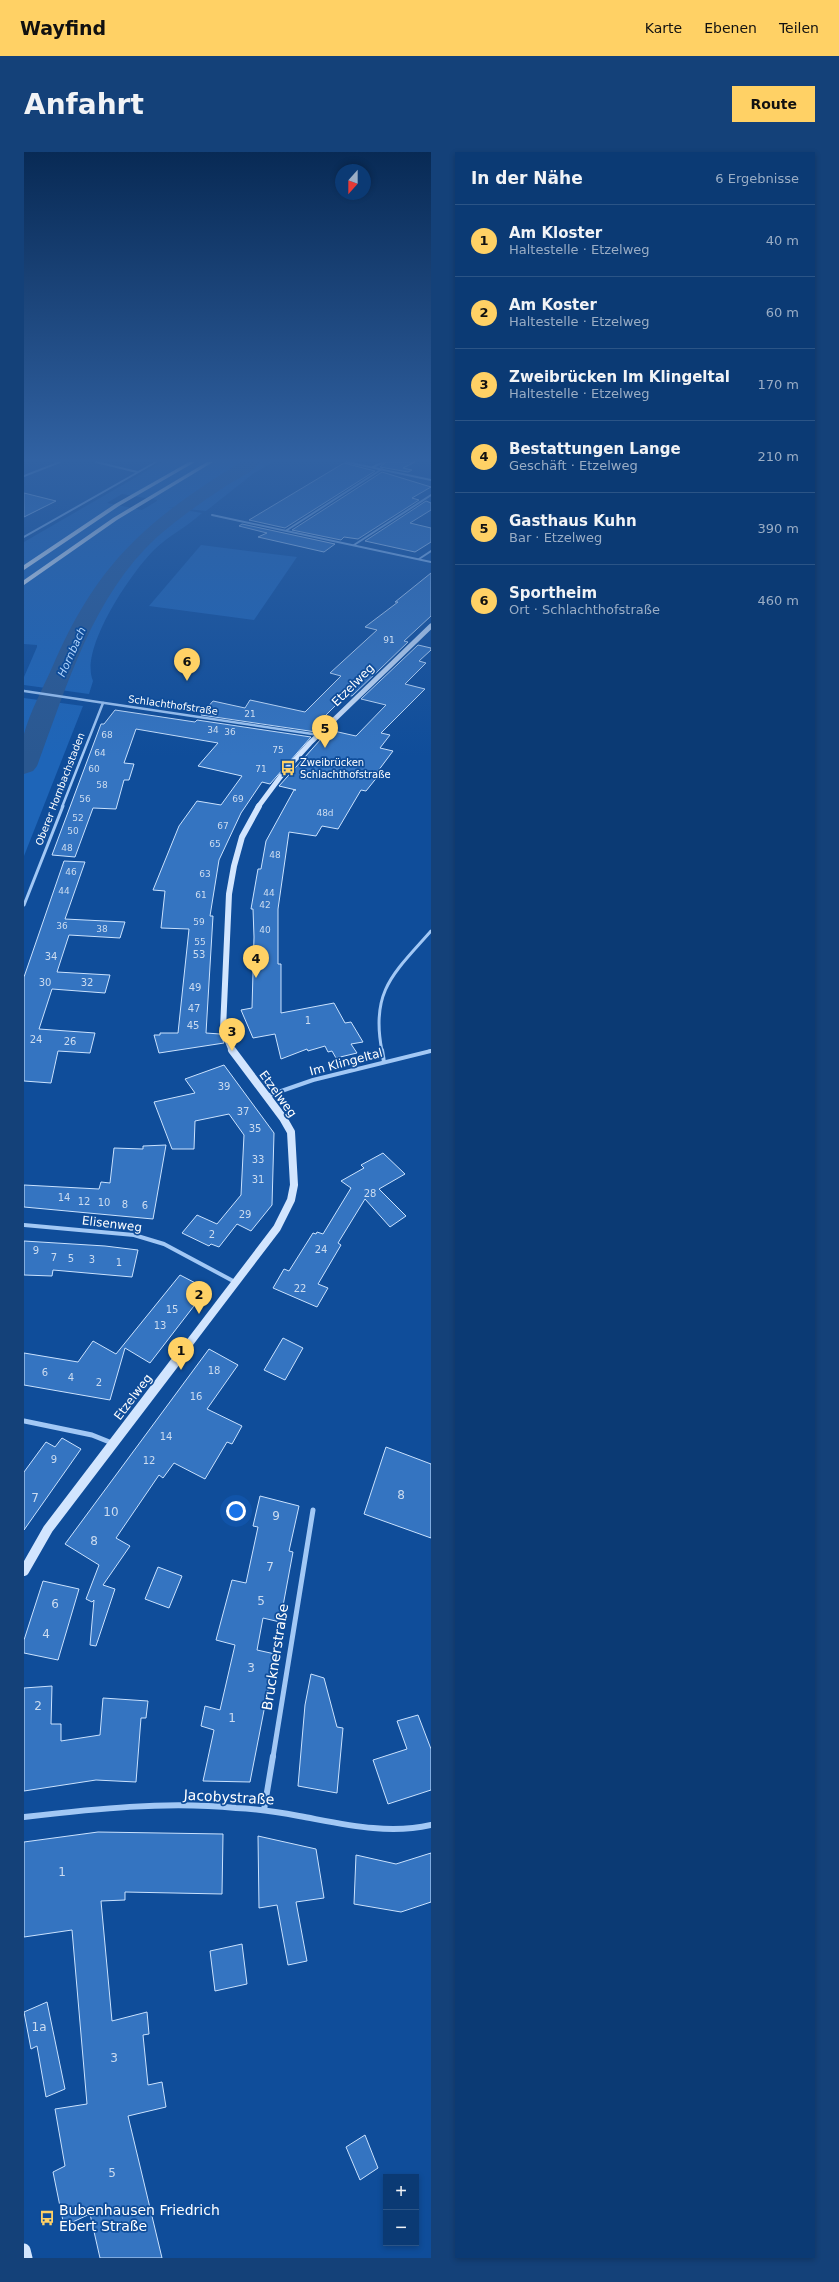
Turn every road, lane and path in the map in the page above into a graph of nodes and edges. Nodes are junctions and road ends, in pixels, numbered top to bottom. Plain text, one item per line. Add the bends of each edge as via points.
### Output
1 (35, 560) edge
2 (55, 560) edge
3 (24, 568) edge
4 (24, 583) edge
5 (431, 626) edge
6 (24, 691) edge
7 (103, 703) junction
8 (319, 735) junction
9 (24, 905) edge
10 (431, 931) edge
11 (431, 1051) edge
12 (384, 1062) junction
13 (267, 1096) junction
14 (24, 1225) edge
15 (235, 1282) junction
16 (24, 1421) edge
17 (112, 1443) junction
18 (313, 1510) dead end
19 (24, 1571) edge
20 (264, 1810) junction
21 (24, 1817) edge
22 (431, 1825) edge
23 (24, 2250) edge
24 (26, 2258) edge

1 - 3 highway
2 - 4 highway
5 - 8 street, Etzelweg
6 - 7 street, Schlachthofstraße
7 - 8 street, Schlachthofstraße
7 - 9 street, Oberer Hornbachstaden
8 - 13 street, Etzelweg via 284,772 253,816 238,848 228,893 223,1029 232,1051
10 - 12 street via 398,970 382,995 379,1022
11 - 12 street, Im Klingeltal
12 - 13 street, Im Klingeltal via 314,1080
13 - 15 street, Etzelweg via 290,1132 294,1168 291,1200 277,1228
14 - 15 street, Elisenweg via 151,1238
15 - 17 street, Etzelweg
16 - 17 street via 92,1435
17 - 19 street, Etzelweg via 48,1529
18 - 20 street, Brucknerstraße
20 - 21 street, Jacobystraße via 162,1806 83,1809
20 - 22 street, Jacobystraße via 376,1829 405,1830
23 - 24 street

